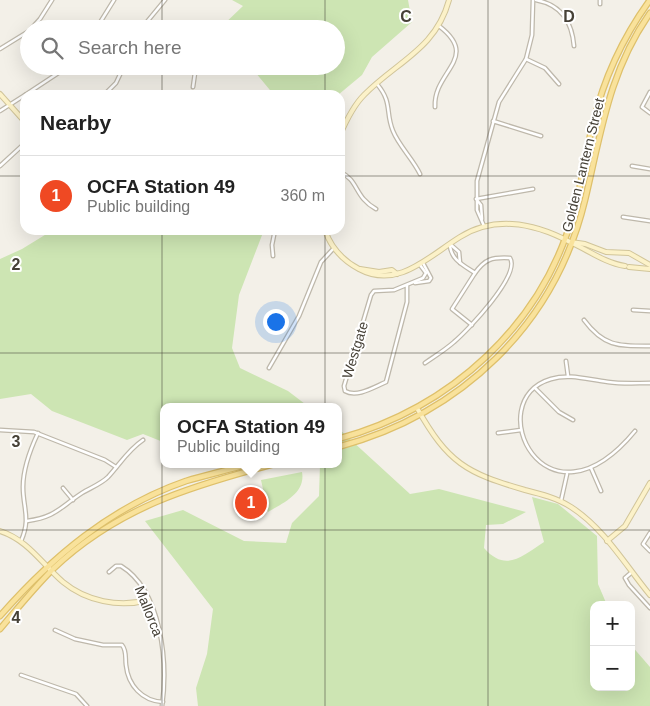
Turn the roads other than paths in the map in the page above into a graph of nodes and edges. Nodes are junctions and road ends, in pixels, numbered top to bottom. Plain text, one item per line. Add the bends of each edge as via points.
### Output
1 (52, 0) edge
2 (114, 0) edge
3 (166, 0) edge
4 (449, 0) edge
5 (535, 0) edge
6 (650, 0) edge
7 (650, 13) edge
8 (39, 20) edge
9 (102, 20) edge
10 (149, 20) edge
11 (439, 26) junction
12 (20, 36) edge
13 (574, 46) dead end
14 (0, 49) edge
15 (526, 59) junction
16 (55, 75) edge
17 (120, 75) edge
18 (195, 75) edge
19 (377, 84) junction
20 (559, 84) dead end
21 (193, 87) dead end
22 (33, 90) edge
23 (109, 90) edge
24 (650, 92) edge
25 (0, 94) edge
26 (20, 98) edge
27 (10, 104) junction
28 (435, 107) dead end
29 (0, 111) edge
30 (650, 113) edge
31 (20, 116) edge
32 (493, 121) junction
33 (345, 125) edge
34 (541, 136) dead end
35 (20, 148) edge
36 (0, 166) edge
37 (632, 166) dead end
38 (650, 169) edge
39 (345, 174) edge
40 (420, 174) dead end
41 (533, 189) dead end
42 (476, 199) junction
43 (376, 209) dead end
44 (623, 217) dead end
45 (650, 221) edge
46 (484, 226) junction
47 (274, 235) edge
48 (328, 235) edge
49 (564, 240) junction
50 (571, 242) junction
51 (450, 244) junction
52 (334, 248) junction
53 (273, 256) dead end
54 (460, 256) junction
55 (455, 259) junction
56 (460, 263) junction
57 (422, 264) junction
58 (650, 265) edge
59 (650, 269) edge
60 (474, 273) junction
61 (414, 283) junction
62 (407, 286) junction
63 (633, 310) dead end
64 (650, 311) edge
65 (584, 320) dead end
66 (472, 325) junction
67 (650, 346) edge
68 (566, 361) dead end
69 (425, 362) dead end
70 (269, 368) dead end
71 (568, 376) junction
72 (650, 383) edge
73 (535, 388) junction
74 (417, 408) junction
75 (422, 416) junction
76 (572, 420) dead end
77 (0, 430) edge
78 (521, 430) junction
79 (635, 431) dead end
80 (38, 433) junction
81 (498, 433) dead end
82 (342, 438) edge
83 (143, 440) dead end
84 (342, 446) edge
85 (116, 467) junction
86 (235, 468) edge
87 (260, 468) edge
88 (591, 468) junction
89 (567, 473) junction
90 (650, 484) edge
91 (63, 488) dead end
92 (601, 491) dead end
93 (73, 500) junction
94 (561, 501) junction
95 (27, 521) junction
96 (0, 531) edge
97 (650, 533) edge
98 (21, 541) junction
99 (607, 541) junction
100 (650, 551) edge
101 (47, 566) junction
102 (52, 570) junction
103 (109, 572) dead end
104 (632, 572) junction
105 (650, 595) edge
106 (148, 600) junction
107 (650, 608) edge
108 (0, 616) edge
109 (0, 629) edge
110 (55, 630) dead end
111 (22, 675) dead end
112 (162, 704) edge
113 (87, 706) edge

1 - 8 street
2 - 9 street
3 - 10 street
4 - 11 street
5 - 13 street via 558,8 567,18
5 - 15 street
6 - 49 main road, Golden Lantern Street via 627,36 607,78
7 - 50 main road, Golden Lantern Street via 624,59 611,91 600,126 585,201
11 - 19 street via 420,49
11 - 28 street via 454,40 457,52 436,94
12 - 14 street
15 - 20 street via 545,68
15 - 32 street via 499,102
16 - 22 street
17 - 23 street
18 - 21 street
19 - 33 street via 355,106
19 - 40 street via 388,102 393,132
24 - 30 street via 642,107
25 - 27 street
26 - 27 street
27 - 29 street
27 - 31 street
32 - 34 street
32 - 42 street via 477,181
35 - 36 street
37 - 38 street
39 - 43 street via 352,178 364,203
41 - 42 street
42 - 46 street via 481,205
44 - 45 street
46 - 49 street via 518,225
46 - 51 street
47 - 53 street
48 - 52 street
49 - 50 street
49 - 74 main road, Golden Lantern Street via 541,288 502,341 462,379
50 - 58 street via 606,252 629,253
50 - 59 street via 607,261
50 - 75 main road, Golden Lantern Street via 546,297 512,341 476,377
51 - 54 street
51 - 55 street
51 - 57 street
52 - 57 street via 360,270 392,270 397,274
52 - 70 street via 320,262 299,316
54 - 55 street
54 - 56 street
55 - 56 street
56 - 60 street
57 - 61 street via 426,273
57 - 61 street, Westgate via 431,278
60 - 66 street via 452,309
60 - 66 street via 491,258 511,259 512,266 502,286
61 - 62 street, Westgate
62 - 62 street, Westgate via 374,291 371,295 344,386 350,393 367,391 386,382 408,302
63 - 64 street
65 - 67 street via 594,333 610,344
66 - 69 street
68 - 71 street
71 - 72 street via 617,383
71 - 73 street via 551,379
73 - 76 street
73 - 78 street via 522,410
74 - 75 street
74 - 82 main road, Golden Lantern Street via 376,427
75 - 84 main road, Golden Lantern Street
75 - 94 street via 443,449 469,471
77 - 80 street
78 - 81 street
78 - 89 street via 525,444 538,461 550,469
79 - 88 street via 619,450
80 - 85 street
80 - 95 street via 24,472
83 - 85 street via 132,447
85 - 93 street via 107,478
86 - 101 main road via 188,481 133,505 90,530
87 - 102 main road via 187,489 144,506 89,539
88 - 89 street
88 - 92 street
89 - 94 street
90 - 99 street via 625,526
91 - 93 street
93 - 95 street via 48,518
94 - 99 street via 581,514
95 - 98 street
96 - 98 street
97 - 100 street via 643,544
98 - 101 street
99 - 104 street
101 - 102 street
101 - 108 main road
102 - 106 street via 71,587 94,598 125,604
102 - 109 main road
103 - 106 street, Mallorca via 116,566 126,569 137,580
104 - 105 street
104 - 107 street via 625,578 628,585
106 - 112 street, Mallorca via 162,644
110 - 112 street via 75,639 122,645 128,674 135,688 151,701
111 - 113 street via 80,696

